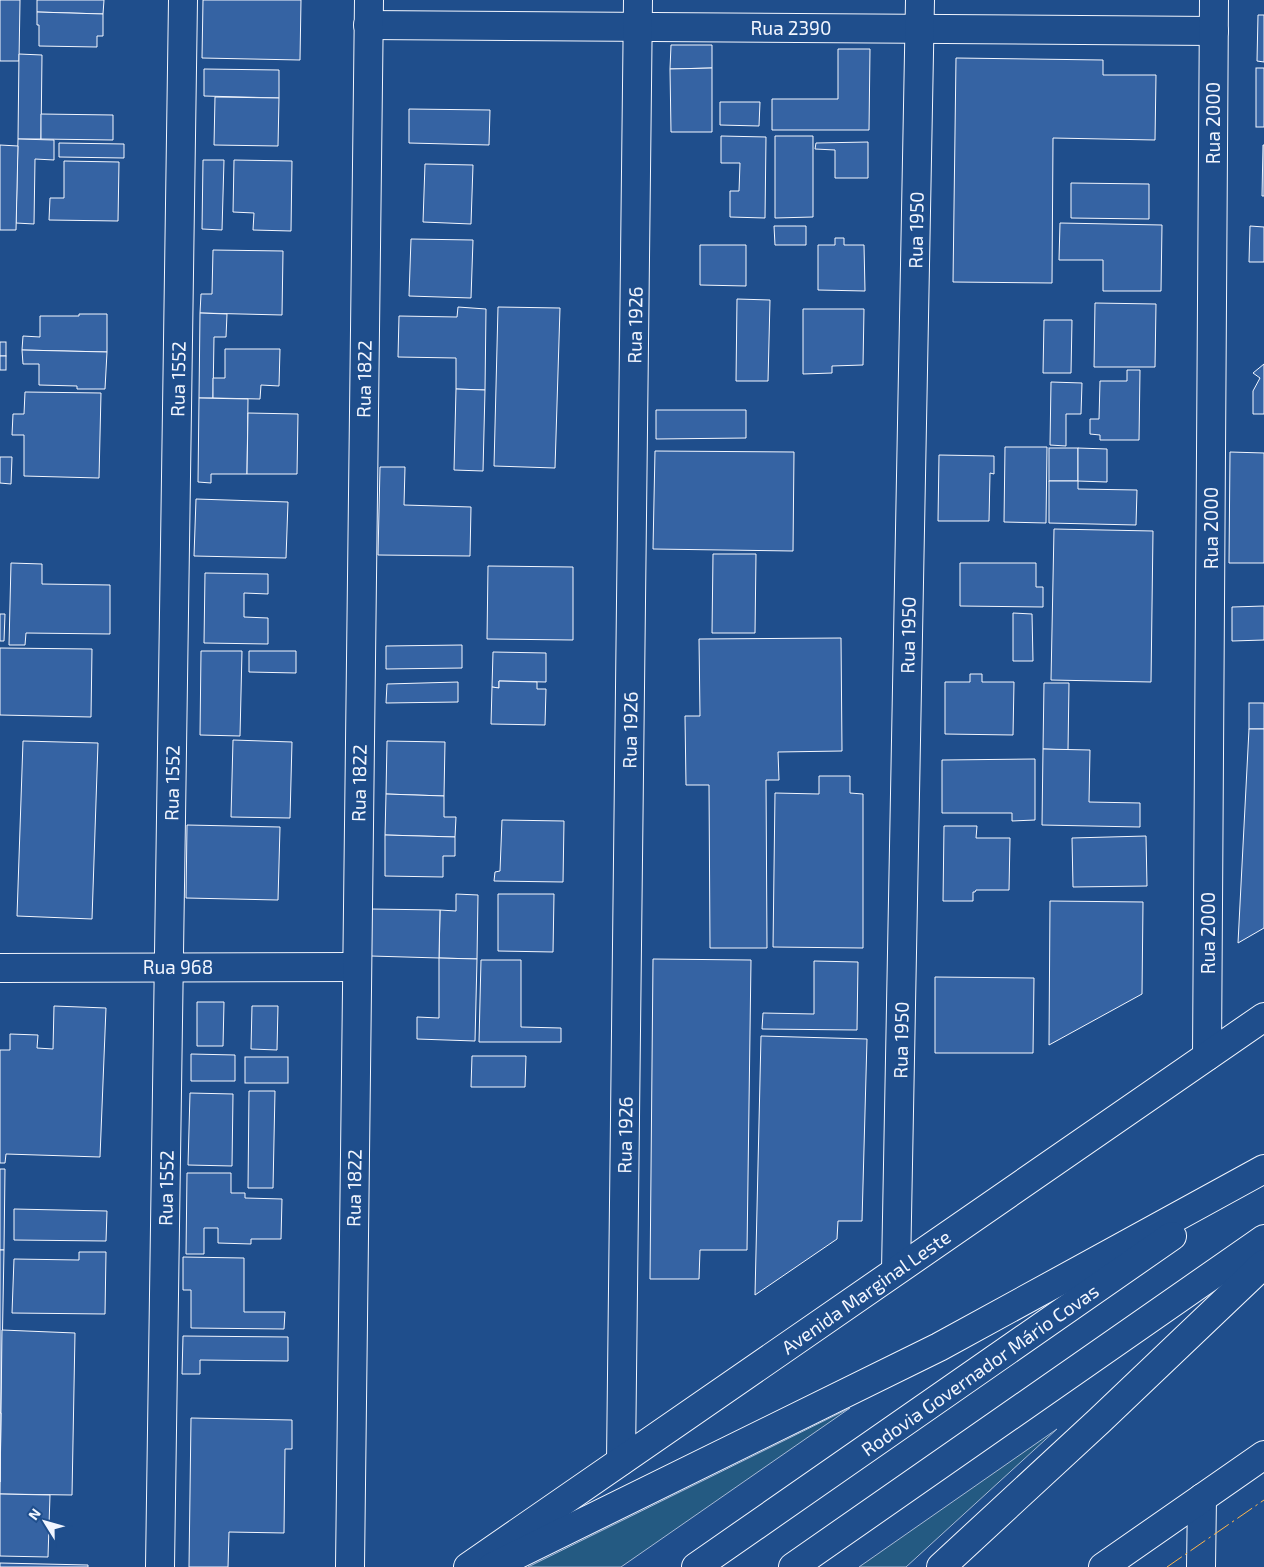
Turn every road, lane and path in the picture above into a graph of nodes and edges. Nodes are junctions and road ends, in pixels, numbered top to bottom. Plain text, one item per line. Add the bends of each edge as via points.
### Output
1 (183, 0) edge
2 (638, 0) edge
3 (920, 0) edge
4 (1214, 0) edge
5 (368, 13) edge
6 (638, 27) junction
7 (920, 29) junction
8 (1214, 31) junction
9 (357, 966) junction
10 (169, 967) junction
11 (0, 968) edge
12 (1264, 1016) edge
13 (1207, 1056) junction
14 (1264, 1169) edge
15 (1264, 1173) edge
16 (1264, 1239) edge
17 (1264, 1264) edge
18 (896, 1270) junction
19 (1264, 1455) edge
20 (621, 1461) junction
21 (1202, 1498) junction
22 (160, 1567) edge
23 (350, 1567) edge
24 (468, 1567) edge
25 (492, 1567) edge
26 (696, 1567) edge
27 (793, 1567) edge
28 (941, 1567) edge
29 (1103, 1567) edge
30 (1201, 1567) edge

1 - 10 main road, Rua 1552
2 - 6 main road, Rua 1926
3 - 7 main road, Rua 1950
4 - 8 main road, Rua 2000
5 - 6 main road, Rua 2390
5 - 9 main road, Rua 1822
6 - 7 main road, Rua 2390
6 - 20 main road, Rua 1926
7 - 8 main road, Rua 2390
7 - 18 main road, Rua 1950
8 - 13 main road, Rua 2000
9 - 10 main road, Rua 968
9 - 23 main road, Rua 1822
10 - 11 main road, Rua 968
10 - 22 main road, Rua 1552
12 - 13 main road, Avenida Marginal Leste
13 - 18 main road, Avenida Marginal Leste
14 - 25 main road via 939,1347
15 - 26 main road, Rodovia Governador Mário Covas
16 - 27 main road
17 - 28 main road
18 - 20 main road, Avenida Marginal Leste
19 - 21 main road
20 - 24 main road, Avenida Marginal Leste
21 - 29 main road
21 - 30 main road

